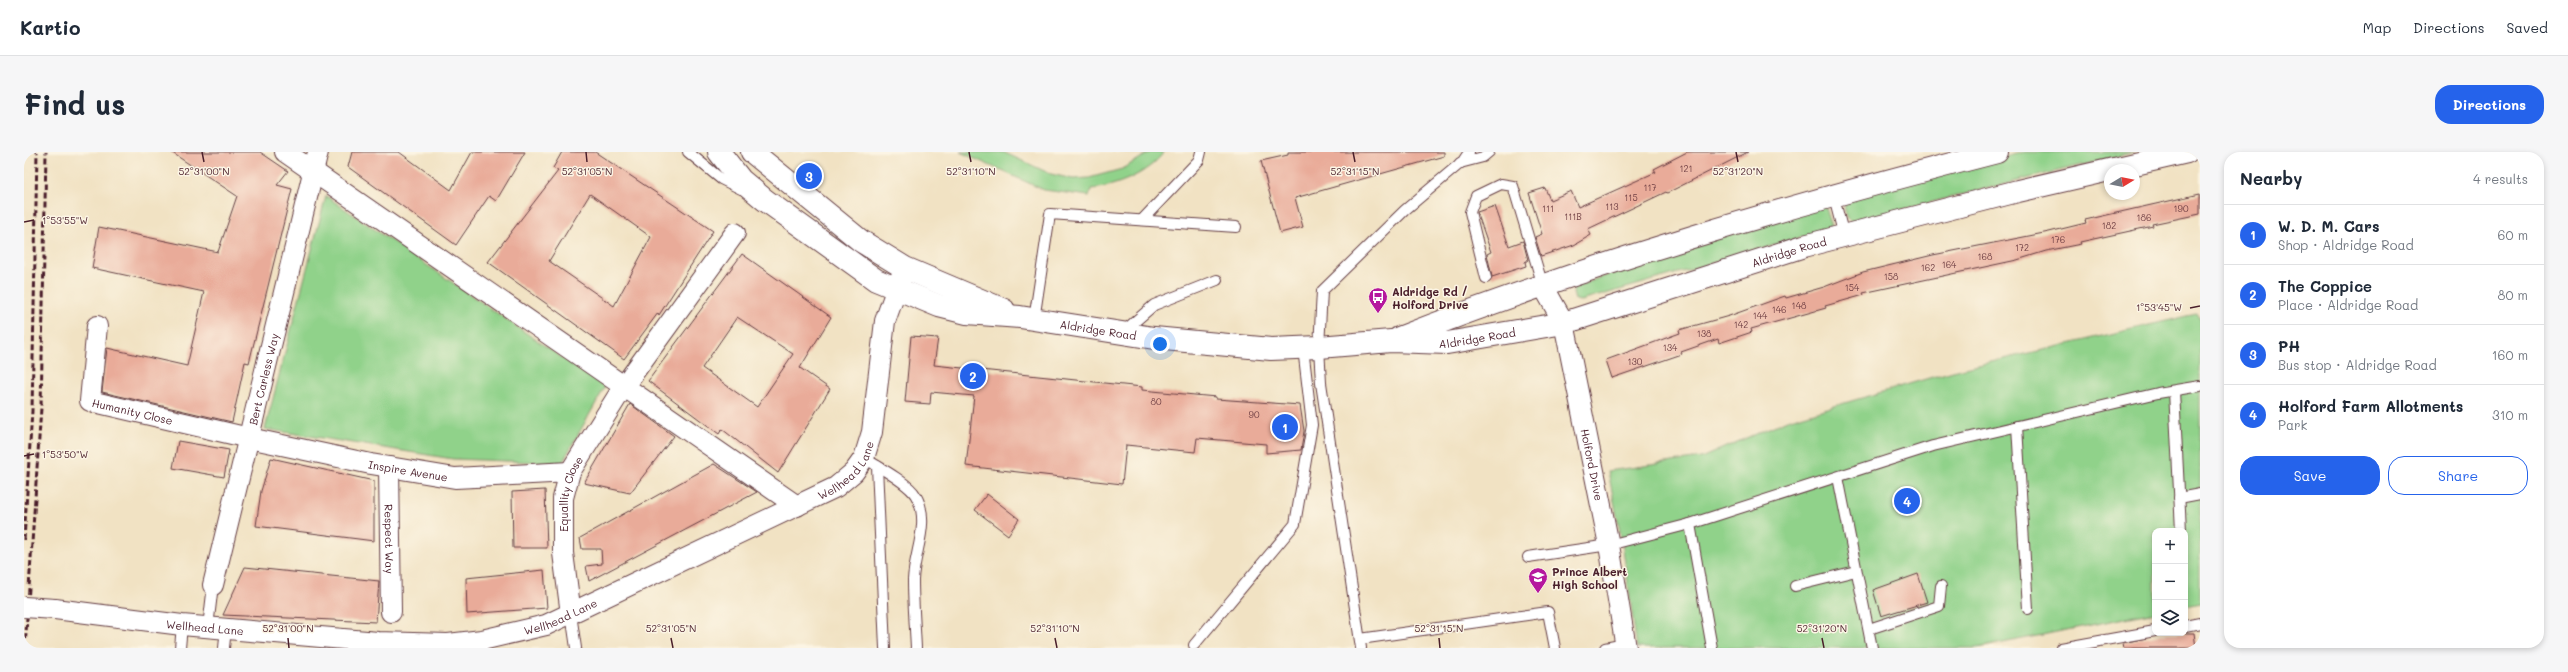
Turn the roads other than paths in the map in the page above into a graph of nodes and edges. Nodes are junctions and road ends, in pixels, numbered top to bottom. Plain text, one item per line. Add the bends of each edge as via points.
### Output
1 (285, 152) edge
2 (318, 152) edge
3 (688, 152) edge
4 (719, 152) edge
5 (752, 152) edge
6 (1201, 152) edge
7 (1469, 152) edge
8 (1490, 152) edge
9 (1997, 152) edge
10 (2187, 152) edge
11 (1460, 163) junction
12 (314, 172) junction
13 (1833, 194) junction
14 (765, 200) junction
15 (1142, 220) junction
16 (1236, 227) dead end
17 (735, 233) dead end
18 (1844, 236) junction
19 (905, 268) junction
20 (1486, 278) dead end
21 (1217, 280) dead end
22 (1543, 286) junction
23 (896, 290) junction
24 (1027, 318) junction
25 (1564, 323) junction
26 (96, 326) dead end
27 (1121, 334) junction
28 (1391, 341) junction
29 (1311, 348) junction
30 (624, 386) junction
31 (2200, 386) edge
32 (2174, 391) junction
33 (2017, 426) junction
34 (248, 438) junction
35 (871, 462) junction
36 (389, 467) junction
37 (570, 472) junction
38 (1838, 477) junction
39 (2200, 494) edge
40 (2179, 498) junction
41 (798, 506) junction
42 (1690, 524) junction
43 (2181, 528) edge
44 (1608, 545) junction
45 (1528, 557) dead end
46 (1856, 571) junction
47 (213, 585) joint
48 (1795, 586) dead end
49 (1940, 586) dead end
50 (24, 607) edge
51 (2028, 609) dead end
52 (391, 612) dead end
53 (571, 614) junction
54 (1217, 616) dead end
55 (2200, 623) edge
56 (2188, 625) edge
57 (182, 626) junction
58 (217, 628) junction
59 (1869, 629) junction
60 (2152, 632) edge
61 (1361, 644) edge
62 (378, 645) edge
63 (1626, 646) edge
64 (180, 648) edge
65 (224, 648) edge
66 (576, 648) edge
67 (885, 648) edge
68 (916, 648) edge
69 (1555, 648) edge
70 (1605, 648) edge
71 (1712, 648) edge
72 (1872, 648) edge
73 (2060, 648) edge

1 - 12 street
2 - 12 street, Bert Carless Way
3 - 14 lane via 721,179
4 - 14 main road, Aldridge Road via 741,180
5 - 19 main road, Aldridge Road via 861,241
6 - 15 lane via 1199,160
7 - 11 lane
8 - 11 lane via 1483,157
9 - 13 main road, Aldridge Road
10 - 18 main road, Aldridge Road via 2018,191
11 - 29 lane via 1405,210 1322,291
12 - 30 street
12 - 34 street, Bert Carless Way
13 - 18 lane
13 - 22 main road, Aldridge Road
14 - 23 main road, Aldridge Road via 876,280
15 - 16 lane
15 - 24 lane via 1050,214
17 - 30 street, Equallity Close
18 - 25 main road, Aldridge Road via 1804,246
19 - 23 street
19 - 24 main road, Aldridge Road
20 - 22 lane via 1470,212 1476,196 1501,184 1513,186
21 - 27 lane via 1154,305
22 - 25 street, Holford Drive
22 - 28 main road, Aldridge Road
23 - 24 main road, Aldridge Road via 954,310
23 - 35 street, Wellhead Lane via 885,321
24 - 27 main road, Aldridge Road
25 - 28 main road, Aldridge Road via 1447,343
25 - 44 street, Holford Drive
26 - 34 street, Humanity Close via 90,401
27 - 29 main road, Aldridge Road via 1222,346
28 - 29 main road, Aldridge Road
29 - 54 lane via 1312,425 1295,524 1194,645
29 - 61 lane via 1322,390
30 - 37 street, Equallity Close
30 - 41 street
31 - 32 lane
32 - 33 lane
32 - 40 lane
33 - 38 lane via 1933,446
33 - 51 lane
34 - 36 street, Inspire Avenue
34 - 47 street, Bert Carless Way
35 - 41 street, Wellhead Lane via 836,487
35 - 67 lane
35 - 68 lane via 892,474 916,495 922,515 923,526 913,579
36 - 37 street, Inspire Avenue via 455,478
36 - 52 street, Respect Way
37 - 53 street, Equallity Close via 563,498 563,553
38 - 42 lane
38 - 46 lane
39 - 40 lane
40 - 43 lane
41 - 53 street, Wellhead Lane
42 - 44 lane
42 - 71 lane
44 - 45 lane
44 - 63 street, Holford Drive
46 - 48 lane
46 - 59 lane
47 - 58 lane
49 - 59 lane via 1939,606
50 - 57 street, Wellhead Lane, bridge
53 - 62 street, Wellhead Lane via 546,625 482,640 448,644
53 - 66 lane
55 - 56 lane
57 - 58 street, Wellhead Lane
57 - 64 lane
58 - 62 street, Wellhead Lane
58 - 65 lane
59 - 72 lane
60 - 73 lane
61 - 69 lane via 1548,612
63 - 70 lane

